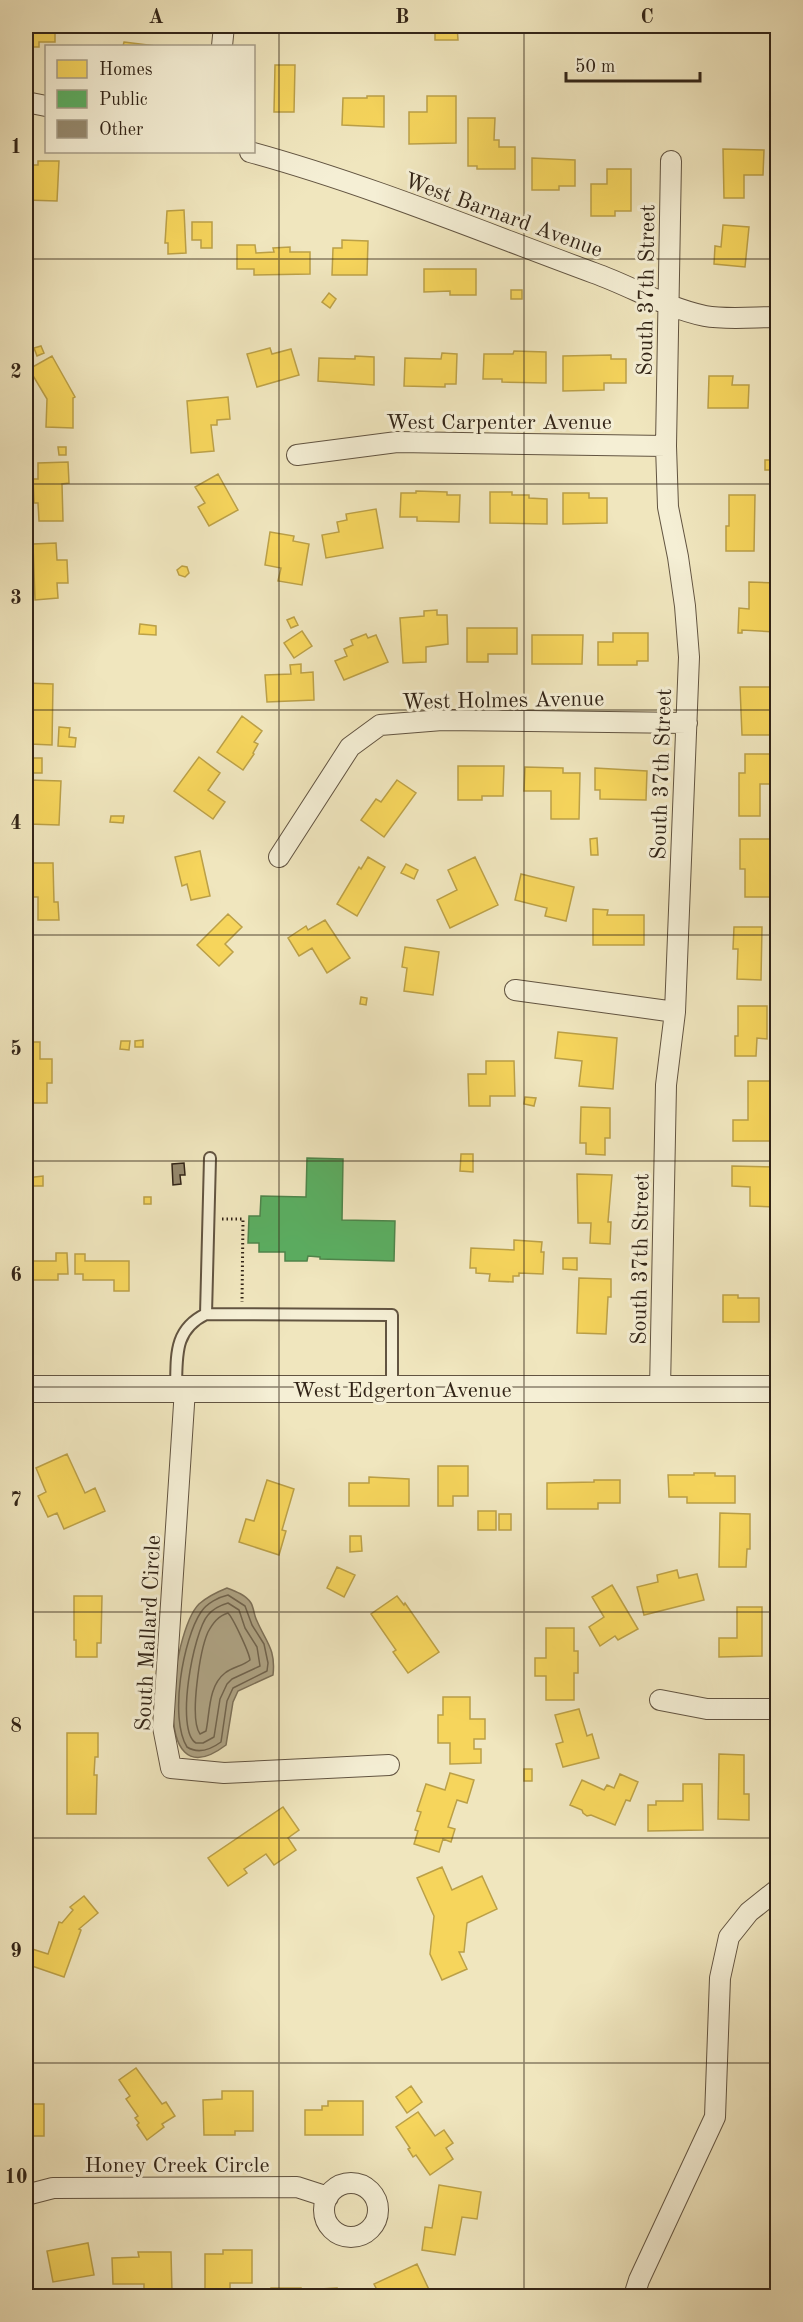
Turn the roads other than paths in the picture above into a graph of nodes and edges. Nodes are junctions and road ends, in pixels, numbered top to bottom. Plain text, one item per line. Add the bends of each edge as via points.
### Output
1 (224, 26) edge
2 (222, 45) edge
3 (26, 102) edge
4 (45, 106) edge
5 (254, 153) edge
6 (671, 161) dead end
7 (670, 306) junction
8 (777, 317) edge
9 (666, 446) junction
10 (297, 455) dead end
11 (687, 723) junction
12 (279, 857) dead end
13 (515, 990) dead end
14 (675, 1012) junction
15 (210, 1158) dead end
16 (206, 1314) junction
17 (26, 1389) edge
18 (181, 1389) junction
19 (392, 1389) junction
20 (660, 1389) junction
21 (777, 1389) edge
22 (660, 1700) dead end
23 (777, 1709) edge
24 (389, 1765) dead end
25 (777, 1889) edge
26 (26, 2195) edge
27 (328, 2197) dead end
28 (634, 2296) edge

1 - 2 street
3 - 4 street
5 - 7 street, West Barnard Avenue via 431,212 608,278
6 - 7 street, South 37th Street
7 - 8 street, West Barnard Avenue via 706,316
7 - 9 street, South 37th Street
9 - 10 street, West Carpenter Avenue via 397,442
9 - 11 street, South 37th Street via 668,507 686,606
11 - 12 street, West Holmes Avenue via 442,720 380,726 350,747
11 - 14 street, South 37th Street
13 - 14 street
14 - 20 street, South 37th Street via 666,1085
15 - 16 lane
16 - 18 lane via 193,1321 178,1343
16 - 19 lane via 392,1315
17 - 18 street, West Edgerton Avenue
18 - 19 street, West Edgerton Avenue
18 - 24 street, South Mallard Circle via 163,1727 171,1768 224,1773
19 - 20 street, West Edgerton Avenue
20 - 21 street, West Edgerton Avenue
22 - 23 street via 707,1708
25 - 28 street via 749,1912 729,1937 720,1978 715,2117
26 - 27 street, Honey Creek Circle via 53,2188 297,2187

